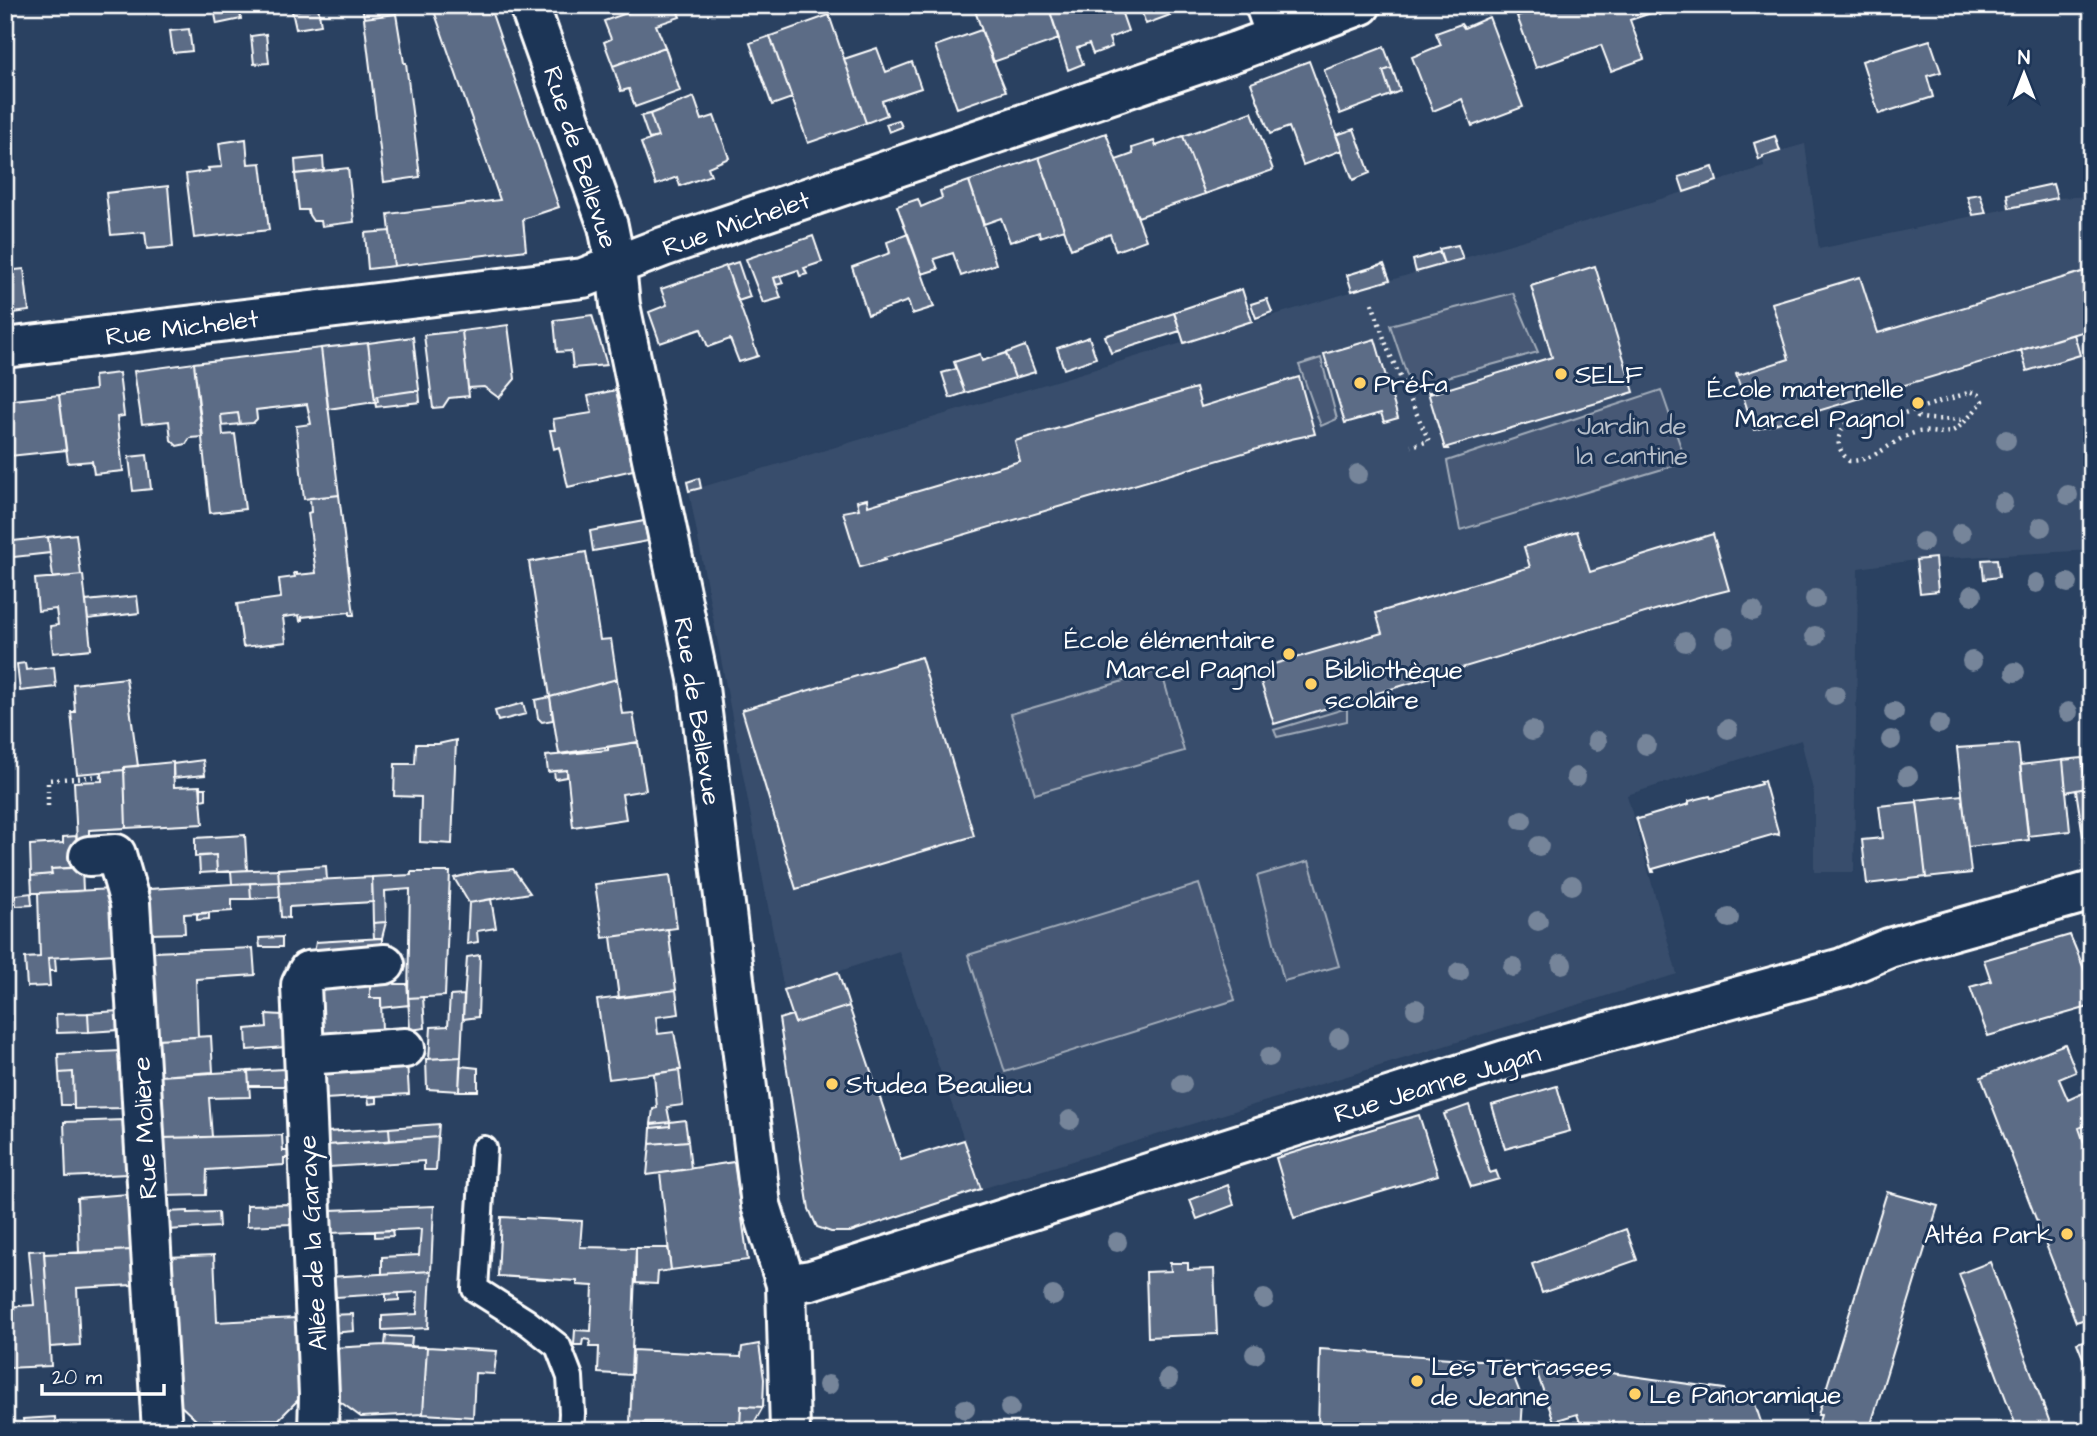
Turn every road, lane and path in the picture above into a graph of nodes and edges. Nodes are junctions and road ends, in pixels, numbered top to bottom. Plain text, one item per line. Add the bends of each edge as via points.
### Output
1 (529, 5) edge
2 (1361, 5) edge
3 (1271, 21) edge
4 (616, 266) junction
5 (1372, 303) dead end
6 (5, 348) edge
7 (1915, 410) junction
8 (1964, 420) junction
9 (1411, 446) dead end
10 (102, 776) dead end
11 (48, 806) dead end
12 (89, 856) dead end
13 (2092, 891) edge
14 (384, 964) dead end
15 (405, 1048) dead end
16 (304, 1055) junction
17 (484, 1150) dead end
18 (786, 1284) junction
19 (162, 1431) edge
20 (318, 1431) edge
21 (571, 1431) edge
22 (790, 1431) edge

1 - 4 street, Rue de Bellevue via 608,226
2 - 3 street, Rue Michelet
3 - 4 street, Rue Michelet
4 - 6 street, Rue Michelet via 583,278
4 - 18 street, Rue de Bellevue via 620,305 698,679 761,1205
5 - 9 path via 1429,441
7 - 8 path via 1925,419
7 - 8 path via 1971,392 1979,395 1983,401
7 - 8 path via 1850,419 1841,429 1841,453 1849,461 1862,461 1907,436 1921,431 1945,434
10 - 11 path via 48,780
12 - 19 street, Rue Molière via 116,854 130,903
13 - 18 street, Rue Jeanne Jugan via 1889,948 1842,968 1505,1060 811,1280
14 - 16 street, Allée de la Garaye via 308,971 302,985
15 - 16 street
16 - 20 street, Allée de la Garaye
17 - 21 lane via 475,1289 558,1346 570,1377
18 - 22 street, Rue de Bellevue

